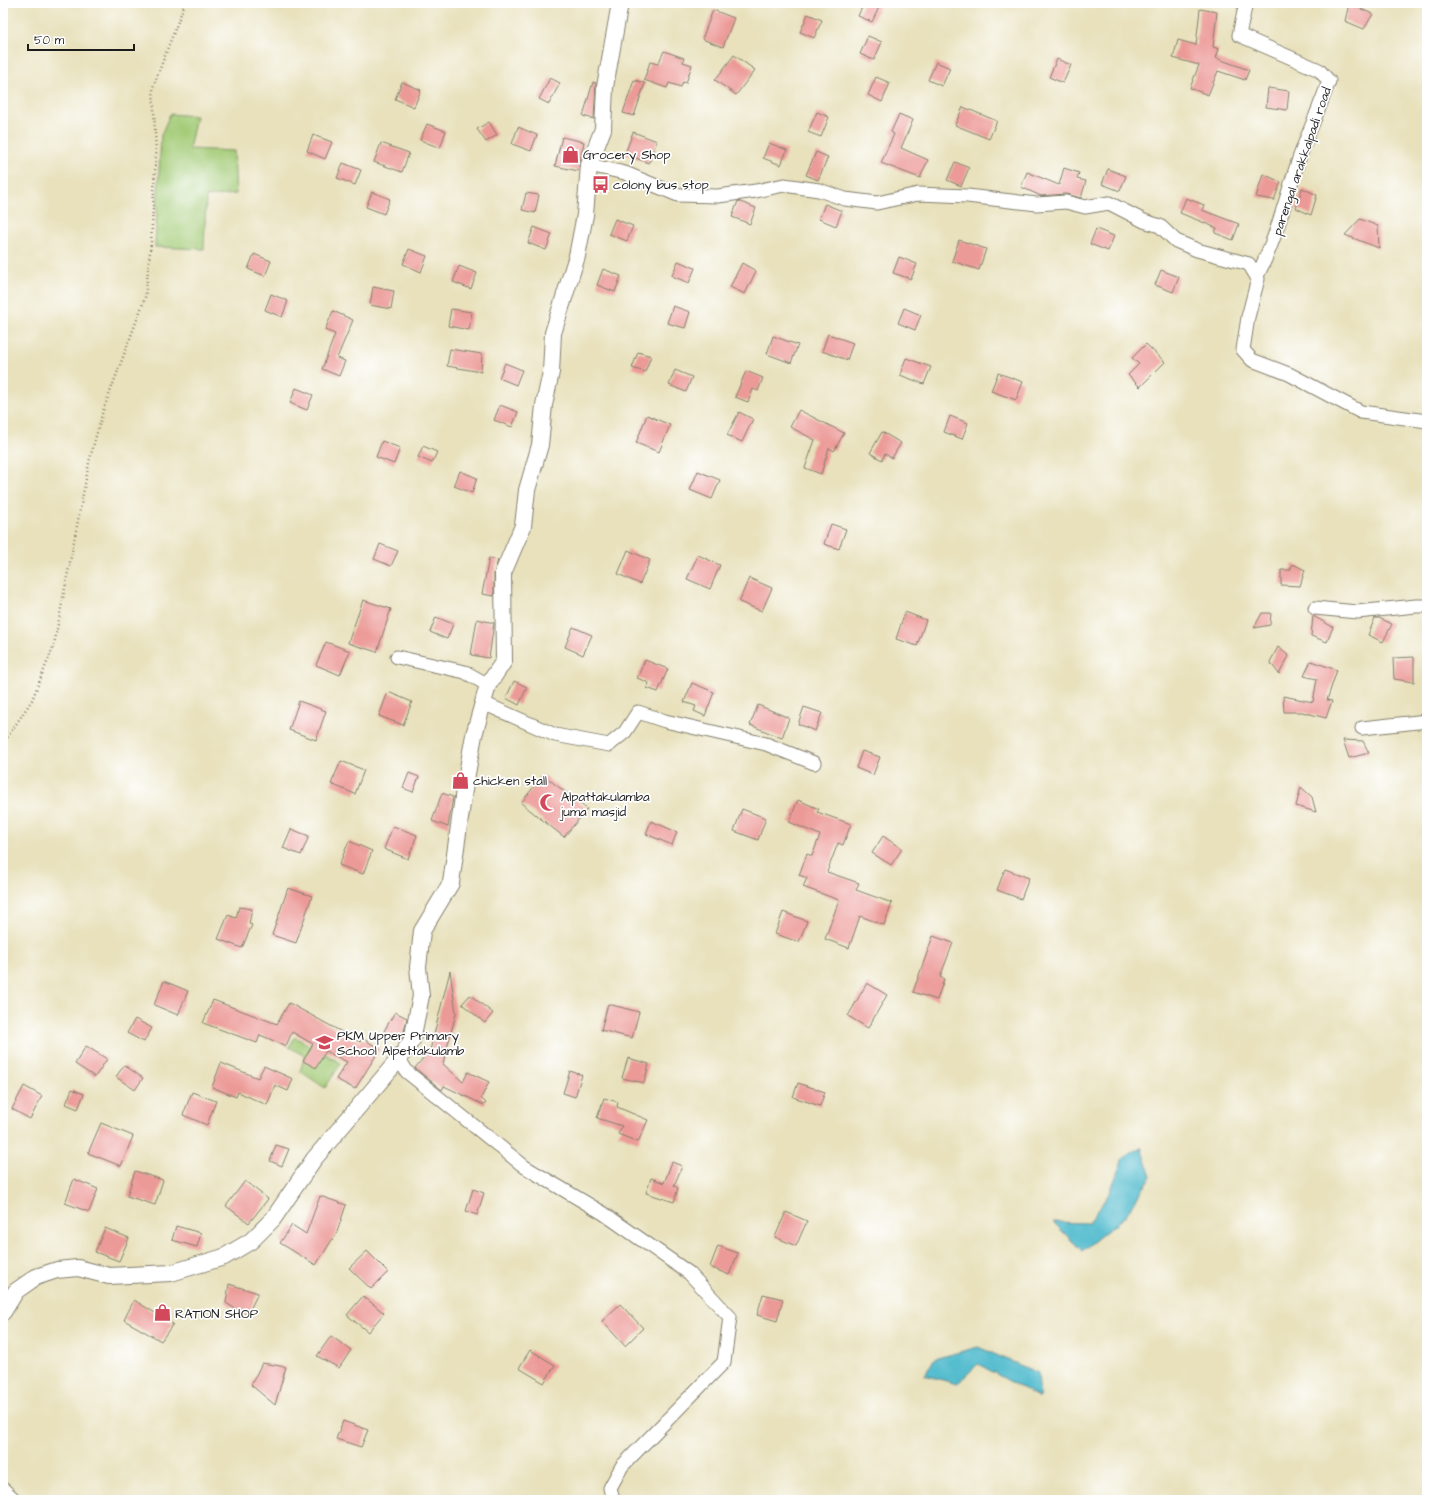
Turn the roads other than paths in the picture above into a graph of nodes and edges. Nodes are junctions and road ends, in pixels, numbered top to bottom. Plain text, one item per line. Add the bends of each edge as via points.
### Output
1 (620, 3) edge
2 (1246, 3) edge
3 (589, 165) junction
4 (1257, 276) junction
5 (1427, 421) edge
6 (1427, 606) edge
7 (1315, 608) dead end
8 (397, 657) dead end
9 (488, 685) junction
10 (483, 704) junction
11 (1427, 721) edge
12 (1362, 728) dead end
13 (814, 762) dead end
14 (399, 1059) junction
15 (3, 1312) edge
16 (3, 1489) edge
17 (15, 1500) edge
18 (613, 1500) edge

1 - 3 street via 605,87 603,130
2 - 4 street, parengal arakkalpadi road via 1239,35 1319,70 1329,82 1300,156 1282,218 1267,258
3 - 4 street via 625,173 678,195 718,196 784,185 819,190 845,200 877,203 918,194 967,196 1037,204 1066,202 1085,207 1109,203 1160,226 1176,241 1249,264
3 - 9 street via 585,215 577,256 553,333 551,372 544,405 540,445 527,490 522,526 503,573 504,661
4 - 5 street via 1243,350 1252,360 1289,374 1361,412
6 - 7 street via 1357,612
8 - 9 street via 465,672
9 - 10 street
10 - 13 street via 555,735 610,745 625,732 638,712 665,721 766,744
10 - 14 street via 474,735 464,790 451,883 422,931 418,967 421,996 412,1040
11 - 12 street
14 - 15 street via 314,1159 273,1219 251,1241 224,1257 171,1273 109,1276 78,1268 57,1270 36,1277 16,1291
14 - 18 street via 407,1072 525,1167 603,1213 689,1273 730,1317 724,1362 622,1466 610,1488
16 - 17 street

